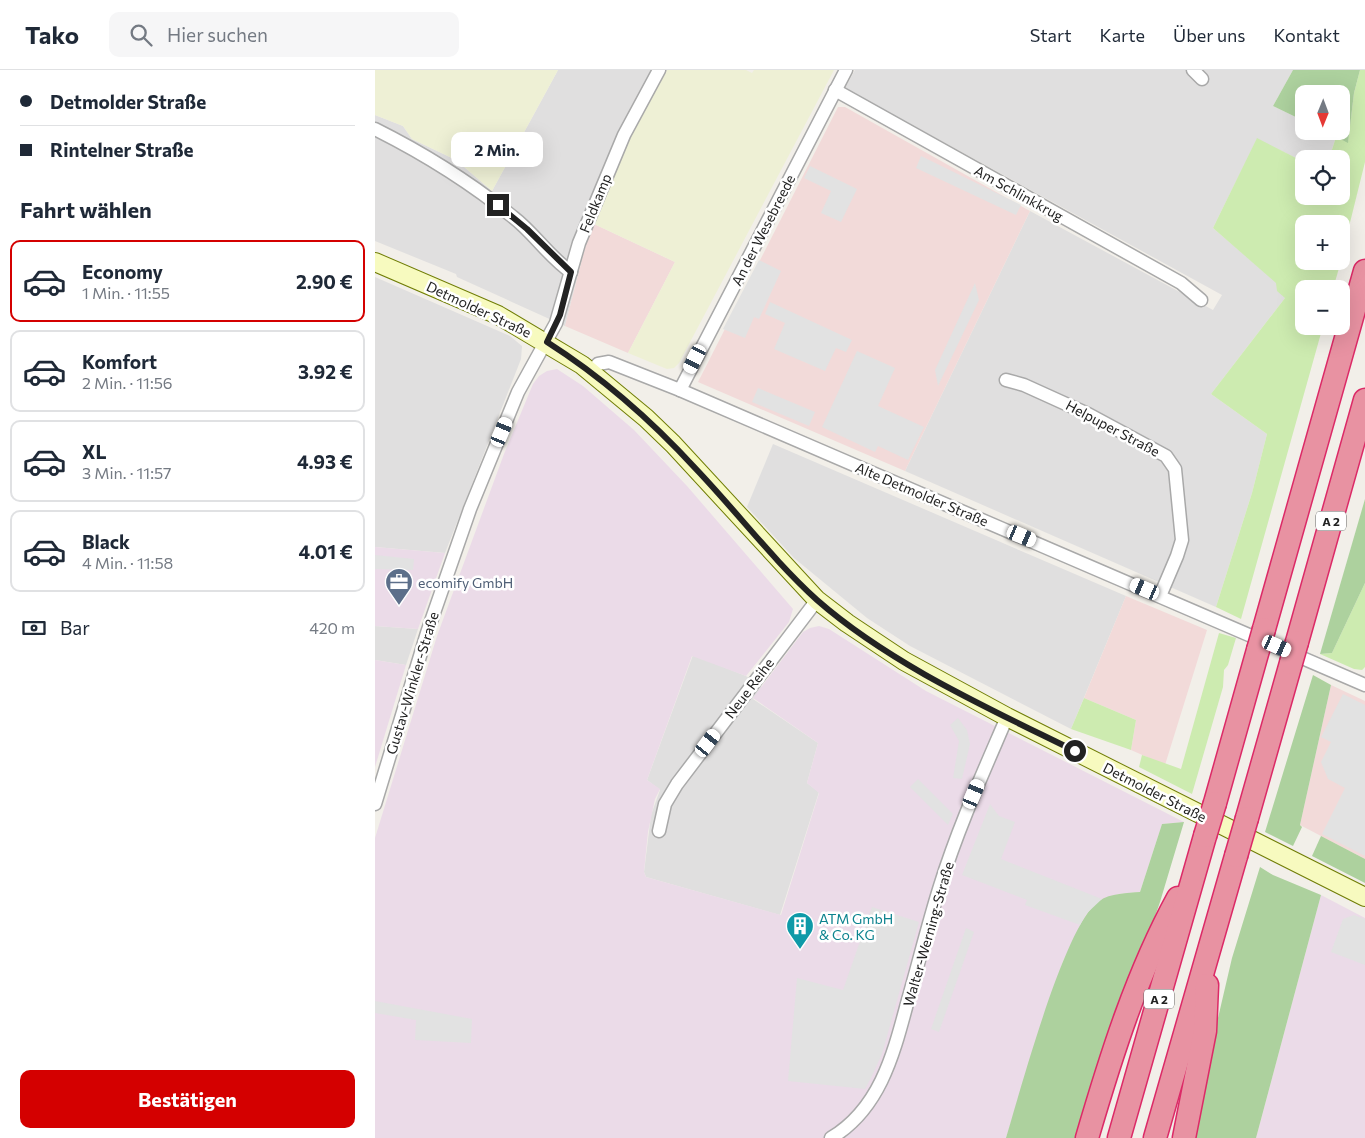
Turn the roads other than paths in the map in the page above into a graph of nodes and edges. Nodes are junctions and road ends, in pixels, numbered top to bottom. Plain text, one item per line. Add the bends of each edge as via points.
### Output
1 (659, 70) edge
2 (845, 70) edge
3 (835, 90) junction
4 (375, 129) edge
5 (375, 262) edge
6 (1365, 271) edge
7 (571, 272) junction
8 (1201, 300) dead end
9 (547, 342) junction
10 (591, 372) junction
11 (1006, 380) dead end
12 (680, 390) junction
13 (1365, 400) edge
14 (1160, 596) junction
15 (817, 600) junction
16 (1365, 684) edge
17 (1007, 717) junction
18 (375, 804) edge
19 (659, 831) dead end
20 (1198, 860) junction
21 (1365, 897) edge
22 (1207, 952) junction
23 (831, 1138) edge
24 (1087, 1138) edge
25 (1119, 1138) edge
26 (1155, 1138) edge
27 (1184, 1138) edge

1 - 7 street, Feldkamp via 624,134 579,243
2 - 3 street, An der Wesebreede
3 - 8 street, Am Schlinkkrug via 1181,283
3 - 12 street, An der Wesebreede
4 - 7 street via 483,194 527,229
5 - 9 street, Detmolder Straße via 499,315
6 - 20 highway, A 2, bridge
7 - 9 street, Feldkamp via 560,315
9 - 10 street, Detmolder Straße
9 - 18 street, Gustav-Winkler-Straße via 518,392 452,557
10 - 12 street, Alte Detmolder Straße via 598,364 609,362
10 - 15 street, Detmolder Straße via 673,444
11 - 14 street, Helpuper Straße via 1024,384 1088,414 1166,456 1175,469 1182,540
12 - 14 street, Alte Detmolder Straße
13 - 22 highway, A 2, bridge
14 - 16 street, Alte Detmolder Straße
15 - 17 street, Detmolder Straße via 911,665
15 - 19 street, Neue Reihe via 677,784 665,804
17 - 21 street, Detmolder Straße
17 - 23 street, Walter-Werning-Straße via 967,809 940,886 885,1077 861,1112
20 - 24 highway via 1157,936 1111,1058
20 - 25 highway, A 2
22 - 26 highway, A 2
22 - 27 highway via 1205,1031

